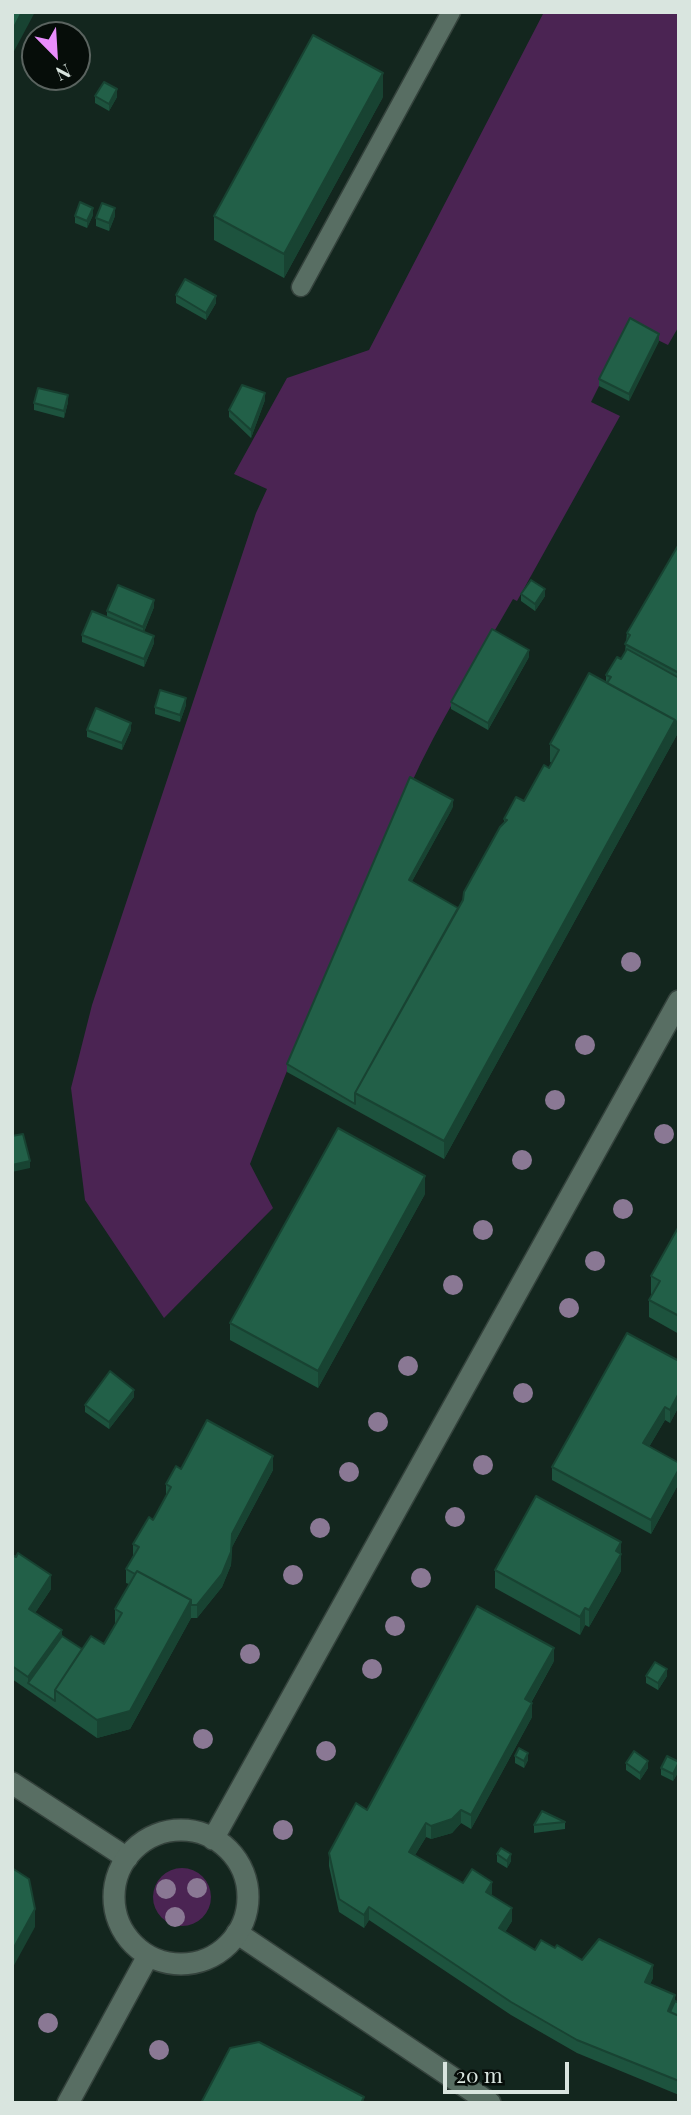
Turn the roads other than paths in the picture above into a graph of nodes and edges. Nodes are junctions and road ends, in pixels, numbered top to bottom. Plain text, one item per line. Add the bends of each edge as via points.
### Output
1 (451, 12) edge
2 (301, 288) dead end
3 (679, 1001) edge
4 (12, 1783) edge
5 (213, 1839) junction
6 (127, 1858) junction
7 (237, 1933) junction
8 (148, 1956) junction
9 (68, 2103) edge
10 (490, 2103) edge

1 - 2 lane
3 - 5 street
4 - 6 street
5 - 6 street via 185,1830 158,1834
5 - 7 street via 232,1855 245,1879 247,1907
6 - 8 street via 114,1886 116,1916 124,1934
7 - 8 street via 213,1956 193,1963 170,1963
7 - 10 street
8 - 9 street

